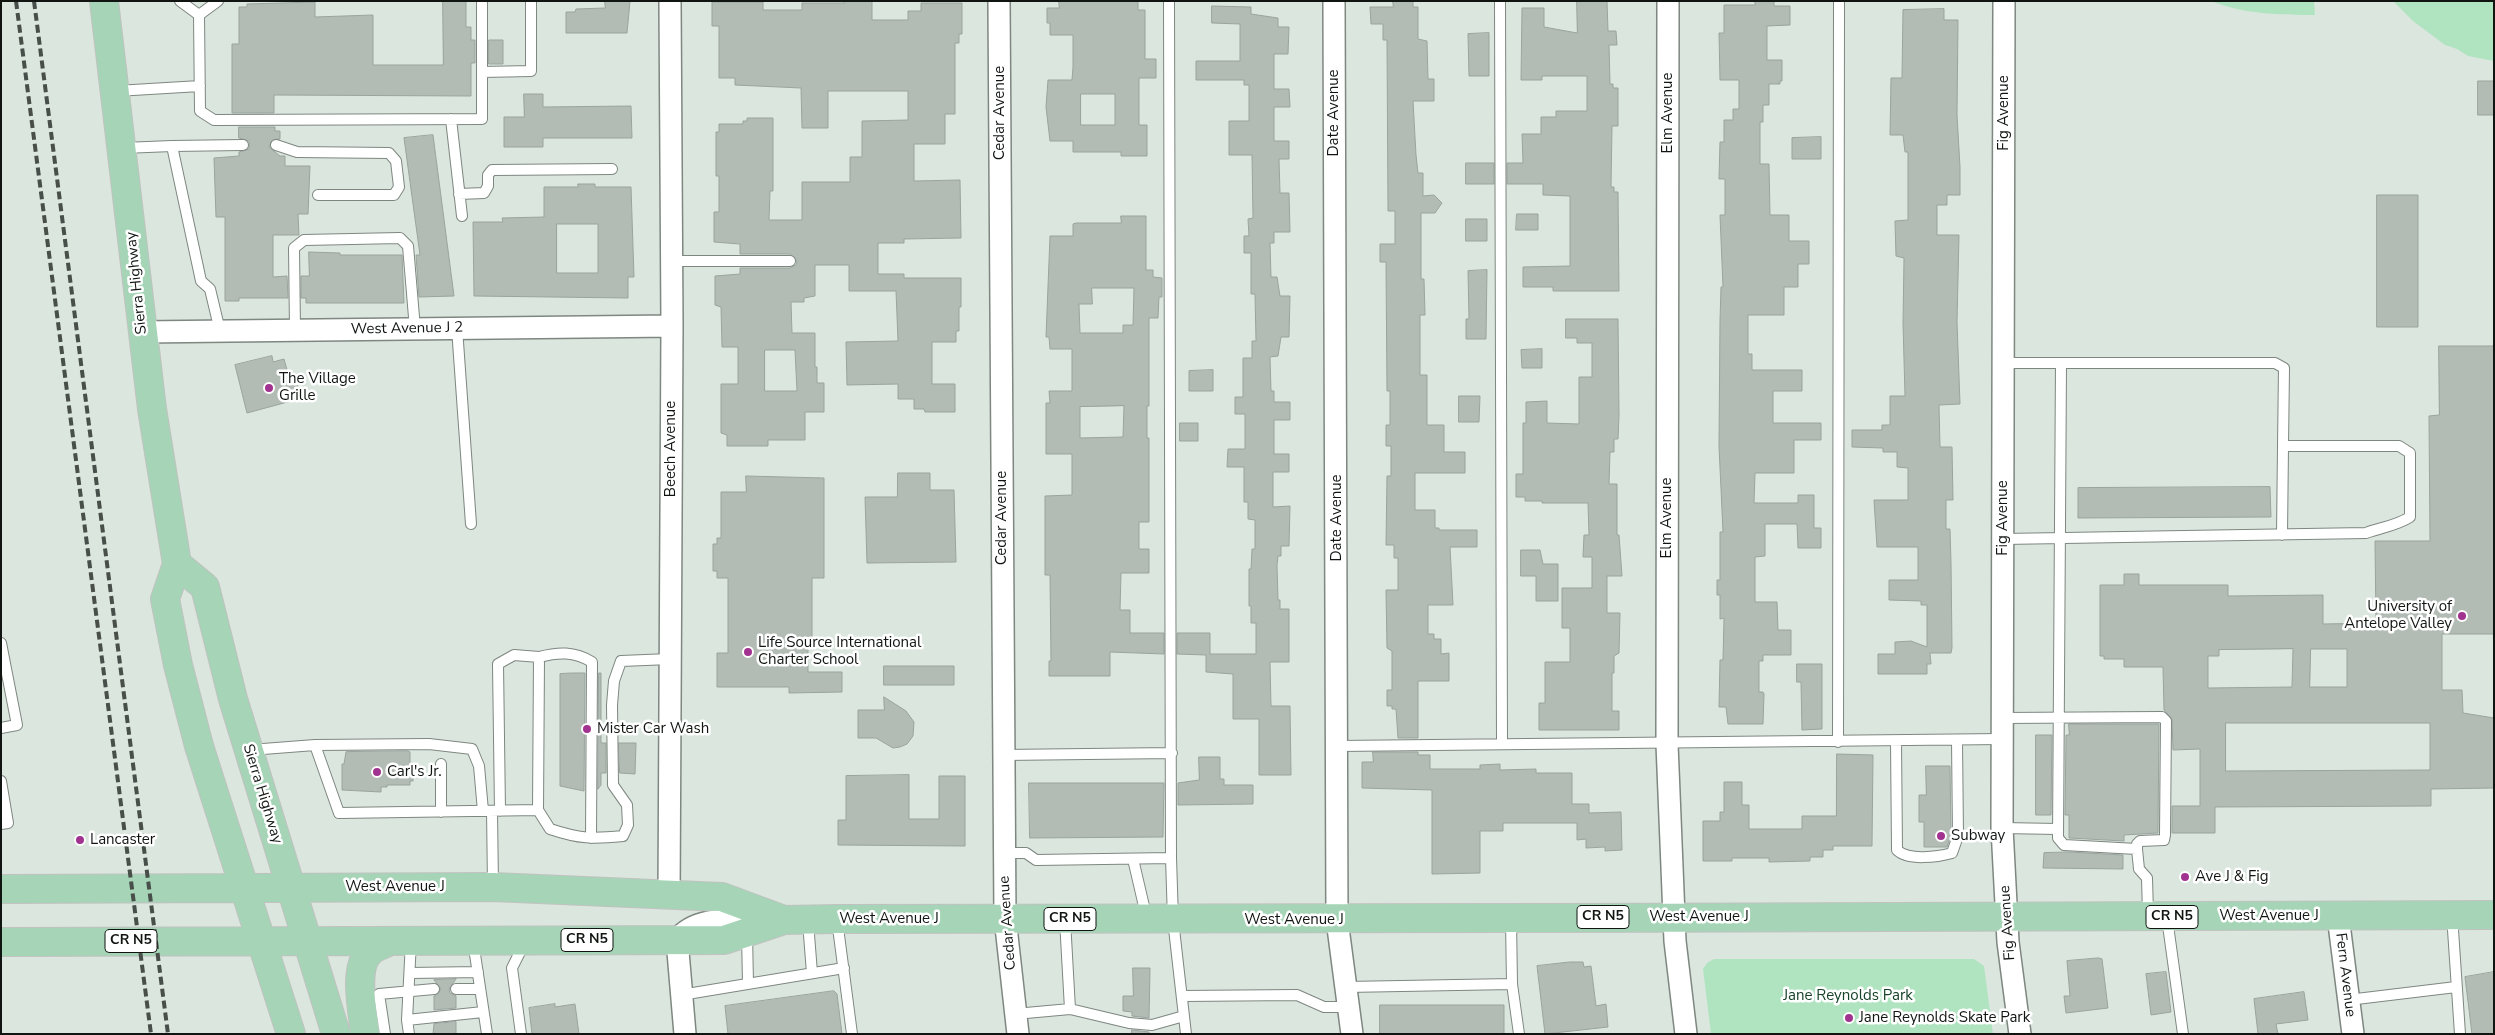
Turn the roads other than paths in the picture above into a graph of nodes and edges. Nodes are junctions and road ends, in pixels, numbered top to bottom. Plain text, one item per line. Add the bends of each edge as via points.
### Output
1 (104, 1) edge
2 (180, 1) edge
3 (218, 1) edge
4 (482, 1) edge
5 (531, 1) edge
6 (670, 1) edge
7 (999, 1) edge
8 (1169, 1) edge
9 (1334, 1) edge
10 (1500, 1) edge
11 (1668, 1) edge
12 (1839, 1) edge
13 (2004, 1) edge
14 (199, 15) junction
15 (482, 72) junction
16 (200, 86) junction
17 (115, 91) junction
18 (451, 119) junction
19 (243, 145) dead end
20 (276, 145) dead end
21 (172, 146) junction
22 (122, 149) junction
23 (612, 169) dead end
24 (459, 194) junction
25 (318, 195) dead end
26 (462, 216) dead end
27 (672, 262) junction
28 (790, 262) dead end
29 (672, 326) junction
30 (415, 328) junction
31 (458, 328) junction
32 (295, 330) junction
33 (220, 331) junction
34 (142, 332) junction
35 (2003, 363) junction
36 (2061, 363) junction
37 (2283, 446) junction
38 (471, 524) dead end
39 (2282, 535) junction
40 (2003, 538) junction
41 (2059, 538) junction
42 (177, 564) junction
43 (1, 643) edge
44 (539, 657) junction
45 (670, 659) junction
46 (2059, 717) junction
47 (2002, 718) junction
48 (1, 728) edge
49 (2002, 739) junction
50 (1957, 740) junction
51 (1896, 741) junction
52 (1838, 742) junction
53 (1502, 744) junction
54 (1667, 744) junction
55 (315, 745) junction
56 (1338, 746) junction
57 (249, 750) junction
58 (1172, 753) junction
59 (1003, 754) junction
60 (441, 764) dead end
61 (1, 781) edge
62 (538, 810) junction
63 (492, 811) junction
64 (441, 812) junction
65 (1, 824) edge
66 (2002, 828) junction
67 (2058, 828) junction
68 (591, 838) junction
69 (2137, 849) junction
70 (1004, 853) junction
71 (1172, 858) junction
72 (1133, 859) junction
73 (244, 887) junction
74 (290, 887) junction
75 (493, 887) junction
76 (1, 889) edge
77 (669, 896) junction
78 (2452, 915) junction
79 (2494, 915) edge
80 (1674, 916) junction
81 (2007, 916) junction
82 (2338, 916) junction
83 (1511, 917) junction
84 (2157, 917) junction
85 (1004, 918) junction
86 (837, 919) junction
87 (1065, 919) junction
88 (796, 920) junction
89 (1160, 920) junction
90 (1337, 920) junction
91 (748, 932) junction
92 (526, 940) junction
93 (677, 940) junction
94 (473, 941) junction
95 (1, 942) edge
96 (261, 942) junction
97 (306, 942) junction
98 (400, 942) junction
99 (844, 968) junction
100 (478, 972) junction
101 (410, 973) junction
102 (812, 973) junction
103 (748, 983) junction
104 (1512, 984) junction
105 (2456, 987) junction
106 (434, 989) dead end
107 (456, 989) dead end
108 (480, 989) junction
109 (409, 991) junction
110 (681, 995) junction
111 (1182, 996) junction
112 (1347, 997) junction
113 (2348, 1000) junction
114 (1070, 1009) junction
115 (483, 1012) junction
116 (1184, 1016) junction
117 (407, 1020) junction
118 (1017, 1024) edge
119 (291, 1034) edge
120 (336, 1034) edge
121 (365, 1034) edge
122 (385, 1034) edge
123 (408, 1034) edge
124 (486, 1034) edge
125 (520, 1034) edge
126 (685, 1034) edge
127 (852, 1034) edge
128 (1186, 1034) edge
129 (1352, 1034) edge
130 (1519, 1034) edge
131 (1686, 1034) edge
132 (2020, 1034) edge
133 (2183, 1034) edge
134 (2353, 1034) edge
135 (2460, 1034) edge

1 - 17 main road, Sierra Highway
2 - 14 lane
3 - 14 lane
4 - 15 lane
5 - 15 lane via 531,71
6 - 27 street, Beech Avenue
7 - 59 street, Cedar Avenue
8 - 58 lane
9 - 56 street, Date Avenue
10 - 53 lane
11 - 54 street, Elm Avenue
12 - 52 lane
13 - 35 street, Fig Avenue
14 - 16 lane
15 - 18 lane via 482,119
16 - 17 lane
16 - 18 lane via 200,111 214,120
17 - 22 main road, Sierra Highway
18 - 24 lane
19 - 21 lane
20 - 25 lane via 297,152 389,153 396,161 400,186 394,195
21 - 22 lane
21 - 33 lane via 202,281 210,289
22 - 34 main road, Sierra Highway
23 - 24 lane via 492,170 484,193
24 - 26 lane
27 - 28 lane
27 - 29 street, Beech Avenue
29 - 31 street, West Avenue J 2
29 - 45 street, Beech Avenue
30 - 31 street, West Avenue J 2
30 - 32 street, West Avenue J 2
30 - 32 lane via 408,246 400,238 304,240 294,248
31 - 38 lane
32 - 33 street, West Avenue J 2
33 - 34 street, West Avenue J 2
34 - 42 main road, Sierra Highway
35 - 36 lane
35 - 40 street, Fig Avenue
36 - 37 lane via 2275,363 2284,368
36 - 41 lane
37 - 39 lane
37 - 39 lane via 2399,446 2410,453 2410,517 2398,526 2366,533
39 - 41 lane
40 - 41 lane
40 - 47 street, Fig Avenue
41 - 46 lane
42 - 57 main road, Sierra Highway via 205,587
42 - 73 main road, Sierra Highway via 165,599 171,633 196,736
43 - 48 lane via 17,726
44 - 62 lane
44 - 63 lane via 514,655 498,664
44 - 68 lane via 553,653 578,654 592,662
45 - 68 lane via 621,661 614,682 612,705 613,785 627,806 628,825 623,836
45 - 77 street, Beech Avenue
46 - 47 lane
46 - 67 lane
46 - 69 lane via 2162,717 2166,721 2164,840 2140,840
47 - 49 street, Fig Avenue
49 - 50 lane
49 - 66 street, Fig Avenue
50 - 51 lane
50 - 51 lane via 1958,836 1952,853 1942,856 1908,856 1897,850
51 - 52 lane
52 - 54 lane
53 - 54 lane
53 - 56 lane
54 - 80 street, Elm Avenue
55 - 57 lane
55 - 63 lane via 429,744 472,748
55 - 64 lane via 339,813
56 - 90 street, Date Avenue
57 - 74 main road, Sierra Highway
58 - 59 lane
58 - 71 lane
59 - 70 street, Cedar Avenue
60 - 64 lane
61 - 65 lane via 8,823
62 - 63 lane
62 - 68 lane via 550,829 577,838
63 - 64 lane
63 - 75 lane
66 - 67 lane
66 - 81 street, Fig Avenue
67 - 69 lane via 2058,838 2064,845
69 - 84 lane via 2138,869 2147,878
70 - 72 lane via 1026,853 1036,860
70 - 85 street, Cedar Avenue
71 - 72 lane
71 - 89 lane
72 - 89 lane
73 - 74 main road, West Avenue J
73 - 76 main road, West Avenue J
73 - 96 main road, Sierra Highway
74 - 75 main road, West Avenue J
74 - 97 main road, Sierra Highway
75 - 77 main road, West Avenue J
77 - 88 main road, West Avenue J via 722,897
78 - 79 main road, West Avenue J / CR N5
78 - 82 main road, West Avenue J / CR N5
78 - 105 lane
80 - 81 main road, West Avenue J / CR N5
80 - 83 main road, West Avenue J / CR N5
80 - 131 street, Elm Avenue
81 - 84 main road, West Avenue J / CR N5
81 - 132 street, Fig Avenue
82 - 84 main road, West Avenue J / CR N5
82 - 113 street, Fern Avenue
83 - 90 main road, West Avenue J / CR N5
83 - 104 lane
84 - 133 lane
85 - 86 main road, West Avenue J / CR N5
85 - 87 main road, West Avenue J / CR N5
85 - 118 street, Cedar Avenue
86 - 88 main road, West Avenue J / CR N5
86 - 99 lane
87 - 89 main road, West Avenue J / CR N5
87 - 114 lane
88 - 91 main road, West Avenue J / CR N5
88 - 93 street via 701,922 684,930
88 - 102 lane
89 - 90 main road, West Avenue J / CR N5
89 - 111 lane
90 - 112 street, Date Avenue
91 - 93 main road, West Avenue J / CR N5 via 724,940
91 - 103 lane
92 - 93 main road, West Avenue J / CR N5
92 - 94 main road, West Avenue J / CR N5
92 - 125 lane via 512,968
93 - 110 street
94 - 98 main road, West Avenue J / CR N5
94 - 100 lane
95 - 96 main road, West Avenue J / CR N5
96 - 97 main road, West Avenue J / CR N5
96 - 119 main road, Sierra Highway
97 - 98 main road, West Avenue J / CR N5
97 - 120 main road, Sierra Highway
98 - 101 lane
98 - 121 main road via 370,951 362,962 361,1001
99 - 102 lane
99 - 127 lane
100 - 101 lane
100 - 108 lane
101 - 109 lane
102 - 103 lane
103 - 110 lane
104 - 112 lane
104 - 130 lane
105 - 113 lane
105 - 135 lane
106 - 109 lane
107 - 108 lane
108 - 115 lane
109 - 117 lane
109 - 122 lane via 379,994
110 - 126 street
111 - 112 lane via 1297,995 1324,1007
111 - 116 lane
112 - 129 street, Date Avenue
113 - 134 street, Fern Avenue
114 - 116 lane via 1152,1025
114 - 118 lane
115 - 117 lane
115 - 124 lane
116 - 128 lane
117 - 123 lane

